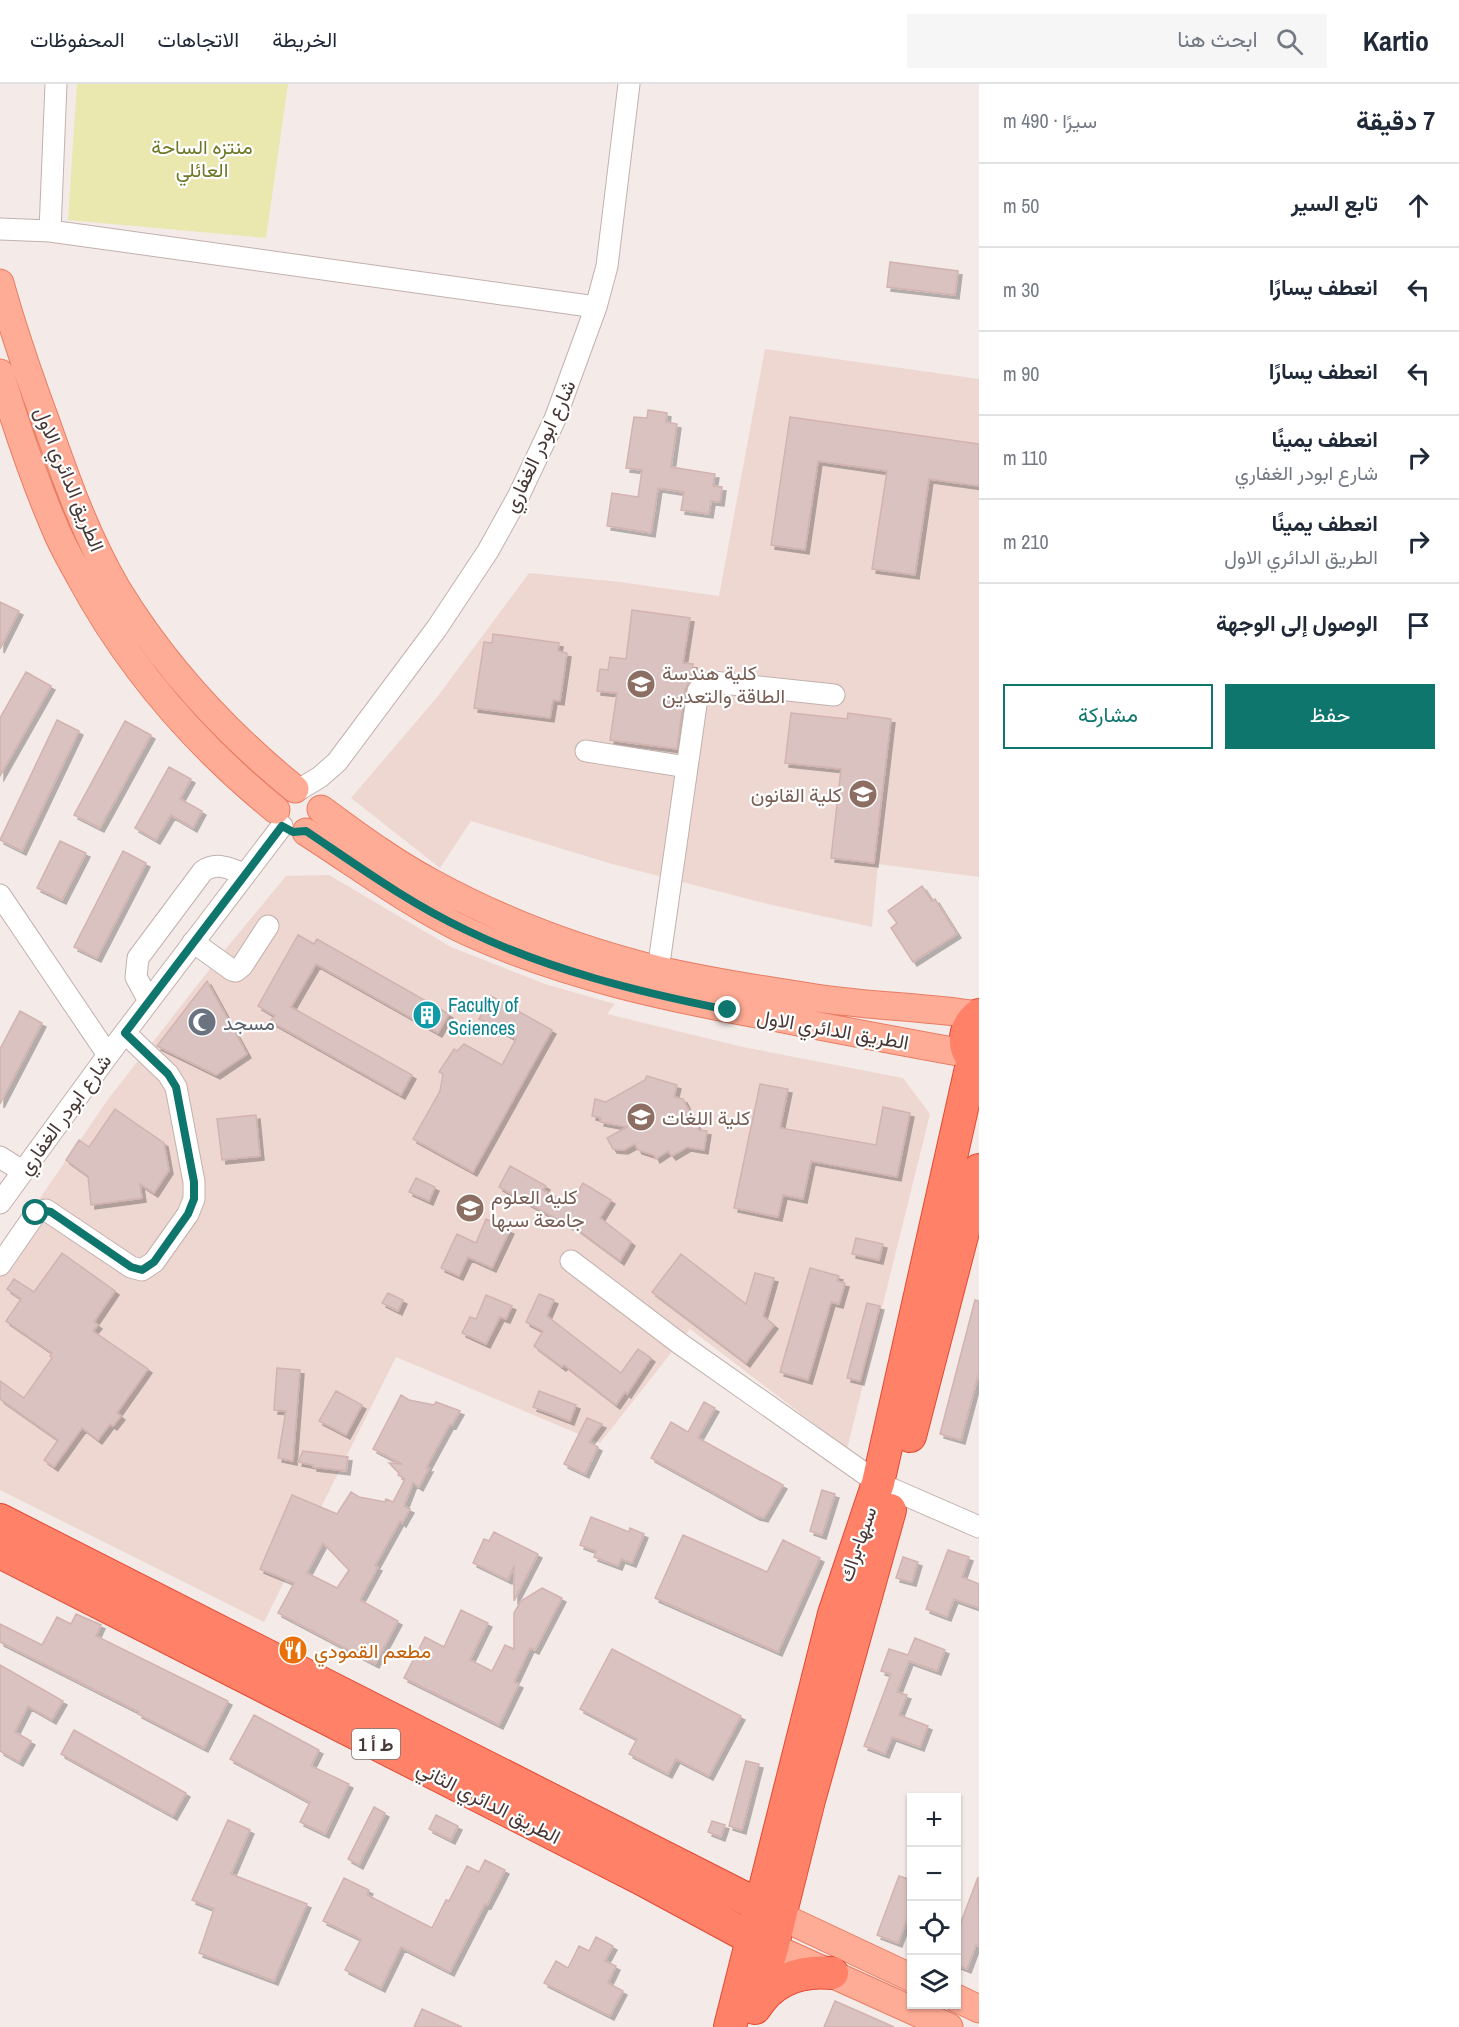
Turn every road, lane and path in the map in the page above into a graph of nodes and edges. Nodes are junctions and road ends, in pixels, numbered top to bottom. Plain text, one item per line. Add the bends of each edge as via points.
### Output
1 (56, 84) edge
2 (632, 84) edge
3 (0, 229) edge
4 (50, 231) junction
5 (0, 283) edge
6 (596, 307) junction
7 (0, 373) edge
8 (834, 695) dead end
9 (586, 751) dead end
10 (687, 766) junction
11 (300, 808) junction
12 (244, 874) junction
13 (0, 896) edge
14 (268, 926) dead end
15 (194, 942) junction
16 (658, 970) junction
17 (149, 1001) junction
18 (979, 1015) edge
19 (125, 1033) junction
20 (108, 1055) junction
21 (974, 1059) edge
22 (0, 1157) edge
23 (979, 1170) edge
24 (22, 1171) junction
25 (0, 1203) edge
26 (571, 1261) dead end
27 (0, 1264) edge
28 (887, 1487) junction
29 (0, 1520) edge
30 (979, 1527) edge
31 (0, 1552) edge
32 (770, 1911) junction
33 (761, 1943) junction
34 (832, 1973) junction
35 (907, 1976) edge
36 (961, 2000) edge
37 (979, 2009) edge
38 (743, 2023) edge
39 (950, 2027) edge

1 - 4 street
2 - 6 street, شارع ابودر الغفاري via 607,266
3 - 4 street
4 - 6 street
5 - 11 main road, الطريق الدائري الاول via 83,524 117,589 162,654 210,712 264,764
6 - 11 street, شارع ابودر الغفاري via 555,419 493,542 437,628
7 - 11 main road, الطريق الدائري الاول via 30,466 60,539 97,608 141,673 190,731 245,784
8 - 10 street via 713,682 704,685 697,695
9 - 10 street
10 - 16 street
11 - 12 street, شارع ابودر الغفاري
11 - 16 main road, الطريق الدائري الاول via 471,903 579,946
11 - 21 main road, الطريق الدائري الاول via 386,884 475,935 536,959 687,1002
12 - 15 street, شارع ابودر الغفاري
12 - 17 street via 218,865 208,868 151,940 135,970
13 - 20 street
14 - 15 street via 236,970
15 - 17 street, شارع ابودر الغفاري
16 - 18 main road, الطريق الدائري الاول via 817,998
17 - 19 street, شارع ابودر الغفاري
18 - 21 highway, سبها-براك via 965,1037
19 - 20 street, شارع ابودر الغفاري
19 - 27 street via 168,1074 176,1087 194,1182 194,1199 188,1214 154,1262 142,1270 131,1267 46,1210 36,1213
20 - 24 street, شارع ابودر الغفاري
21 - 28 highway, سبها-براك
22 - 24 street
23 - 28 highway, سبها-براك
24 - 25 street, شارع ابودر الغفاري
26 - 28 street via 679,1343
28 - 30 street
28 - 32 highway, سبها-براك via 812,1789
29 - 32 highway, الطريق الدائري الثاني
31 - 33 highway, الطريق الدائري الثاني / ط أ 1
32 - 33 highway, سبها-براك
32 - 35 main road
33 - 34 main road, الطريق الدائري الثاني
33 - 38 highway, سبها-براك
34 - 38 highway via 805,1973 785,1980 768,1992
34 - 39 main road, الطريق الدائري الثاني
36 - 37 main road

